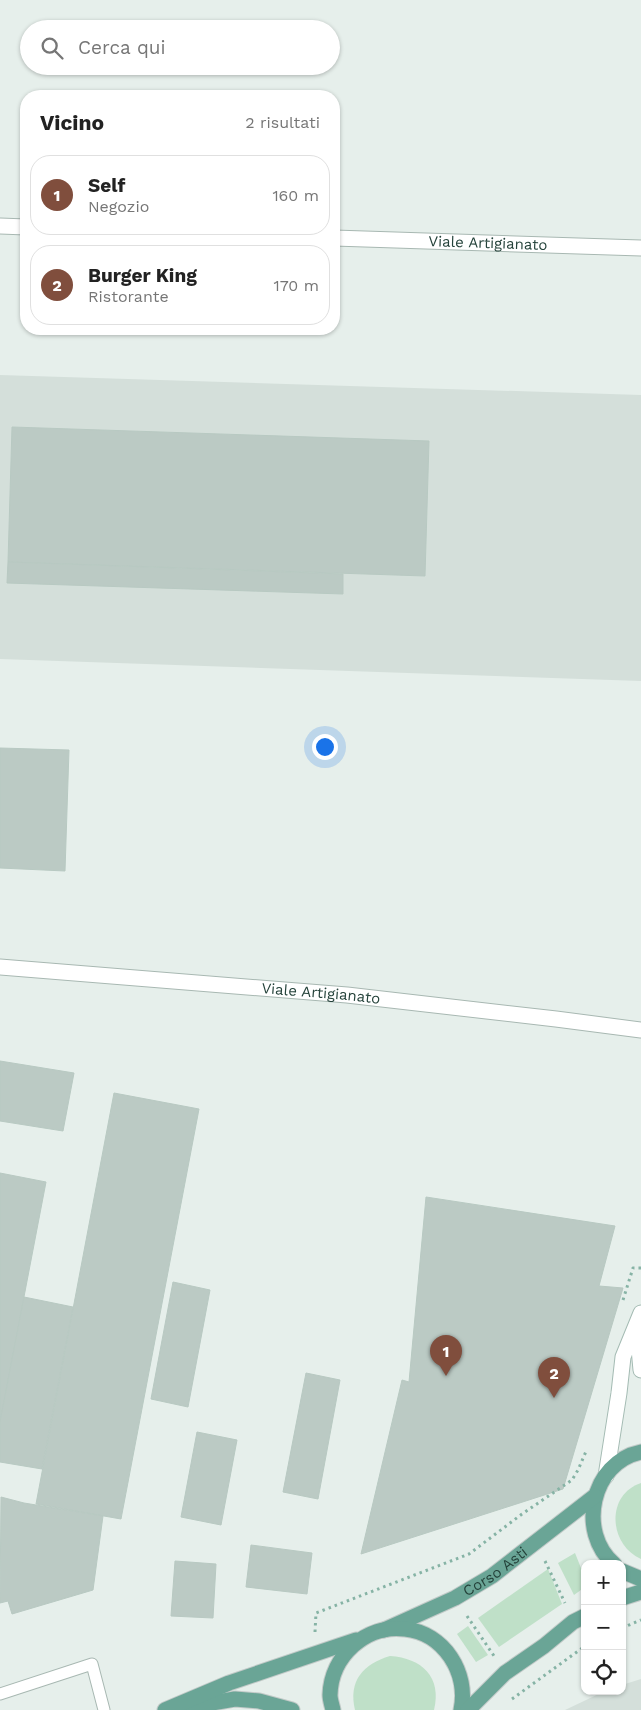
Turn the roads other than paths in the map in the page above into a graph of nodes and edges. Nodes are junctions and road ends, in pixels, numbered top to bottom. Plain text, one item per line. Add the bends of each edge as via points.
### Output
1 (0, 226) edge
2 (20, 227) edge
3 (340, 238) edge
4 (641, 248) edge
5 (0, 967) edge
6 (641, 1030) edge
7 (639, 1319) edge
8 (641, 1370) edge
9 (641, 1452) edge
10 (606, 1476) junction
11 (595, 1496) junction
12 (609, 1560) edge
13 (626, 1573) edge
14 (641, 1579) edge
15 (641, 1592) edge
16 (626, 1597) edge
17 (579, 1619) edge
18 (384, 1630) junction
19 (362, 1638) junction
20 (0, 1694) edge
21 (104, 1710) edge
22 (165, 1710) edge
23 (171, 1710) edge
24 (292, 1710) edge
25 (333, 1710) edge
26 (461, 1710) edge
27 (468, 1710) edge

1 - 2 street
3 - 4 street, Viale Artigianato
5 - 6 street, Viale Artigianato via 347,995
7 - 8 street
7 - 10 street via 623,1357
9 - 10 main road via 620,1462
10 - 11 main road
11 - 12 main road via 593,1518 597,1540
11 - 18 main road, Corso Asti via 492,1576 455,1598
13 - 14 main road
15 - 16 main road
17 - 27 main road via 505,1673
18 - 19 main road, Corso Asti
18 - 26 main road via 404,1629 424,1634 441,1645 454,1660 462,1678 464,1698
19 - 22 main road via 229,1683
19 - 25 main road via 345,1653 334,1673 330,1695
20 - 21 lane via 92,1664
23 - 24 main road via 235,1700 259,1701

